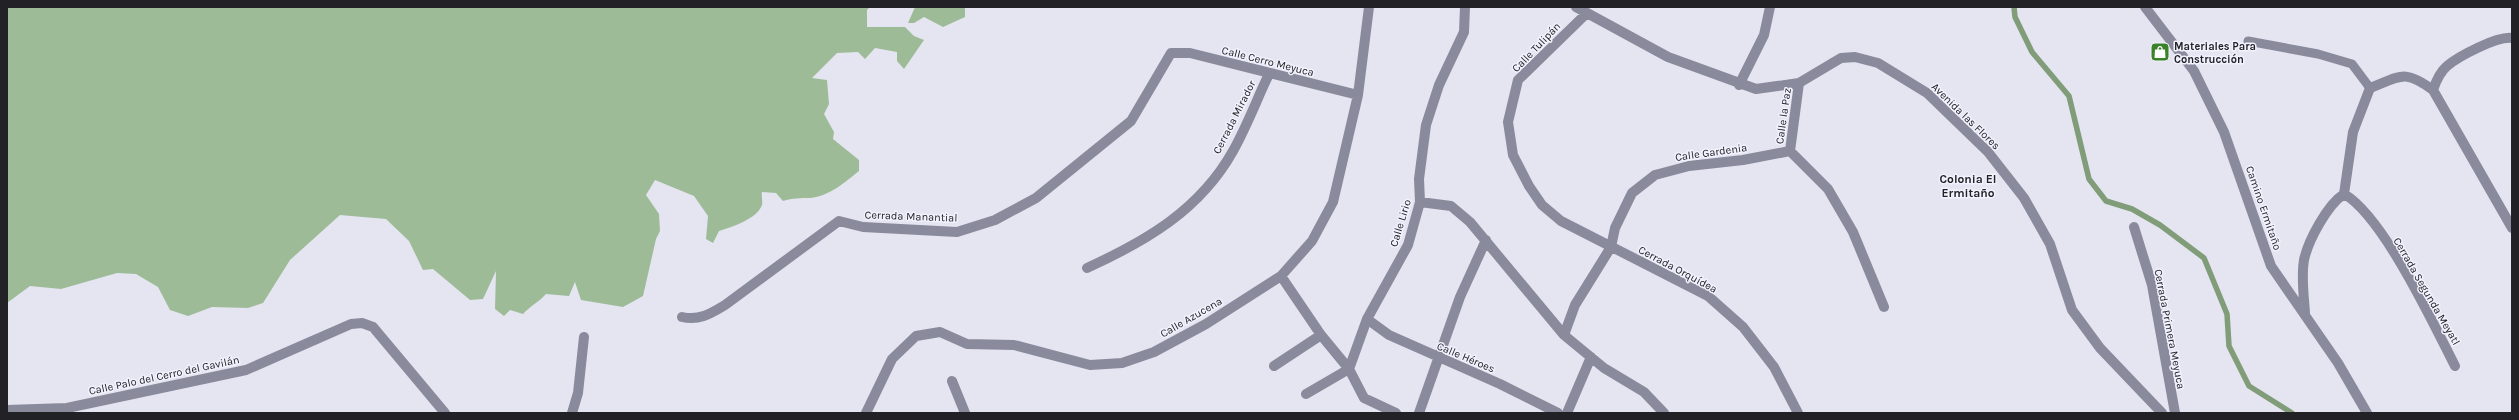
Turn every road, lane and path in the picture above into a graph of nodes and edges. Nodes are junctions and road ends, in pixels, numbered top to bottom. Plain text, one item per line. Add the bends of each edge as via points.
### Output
1 (1369, 7) edge
2 (1464, 7) edge
3 (1576, 7) edge
4 (1770, 7) edge
5 (2145, 7) edge
6 (1587, 13) junction
7 (2512, 38) edge
8 (2248, 41) dead end
9 (1171, 53) joint
10 (1269, 74) junction
11 (1799, 83) junction
12 (1739, 84) junction
13 (2370, 88) junction
14 (2433, 90) junction
15 (1358, 95) junction
16 (1790, 151) junction
17 (2344, 194) junction
18 (1420, 202) junction
19 (2134, 227) dead end
20 (2512, 228) edge
21 (1486, 240) junction
22 (1612, 247) junction
23 (1087, 268) dead end
24 (1281, 276) junction
25 (1884, 306) dead end
26 (2305, 313) junction
27 (682, 318) dead end
28 (1367, 319) junction
29 (1321, 335) junction
30 (1564, 335) junction
31 (584, 337) dead end
32 (1590, 357) junction
33 (1438, 358) junction
34 (1274, 366) dead end
35 (2455, 366) dead end
36 (1349, 369) junction
37 (952, 381) dead end
38 (1306, 394) dead end
39 (7, 410) edge
40 (445, 413) edge
41 (572, 413) edge
42 (866, 413) edge
43 (965, 413) edge
44 (1396, 413) edge
45 (1419, 413) edge
46 (1558, 413) edge
47 (1567, 413) edge
48 (1664, 413) edge
49 (1798, 413) edge
50 (2162, 413) edge
51 (2175, 413) edge
52 (2366, 413) edge

1 - 15 street, Calle Azucena
2 - 18 street, Calle Lirio via 1464,32 1439,85 1426,125 1419,179
3 - 6 street, Avenida las Flores
4 - 12 street via 1764,35
5 - 26 street, Camino Ermitaño via 2194,71 2224,132 2271,266
6 - 12 street, Avenida las Flores via 1668,57
6 - 22 street, Calle Tulipán via 1518,80 1508,122 1513,156 1542,205 1561,221
7 - 14 street via 2493,42 2461,56 2446,66
8 - 13 lane via 2318,54 2352,64
9 - 10 street, Calle Cerro Meyuca via 1190,53
9 - 27 street, Cerrada Manantial via 1131,121 1036,198 995,220 957,232 863,227 839,221 708,316 693,320
10 - 15 street, Calle Cerro Meyuca
10 - 23 street, Cerrada Mirador via 1233,151 1186,210 1130,249
11 - 12 street, Avenida las Flores via 1756,89
11 - 16 street, Calle la Paz
11 - 50 street, Avenida las Flores via 1841,58 1855,57 1878,63 1926,93 1988,152 2024,198 2050,244 2072,310 2100,348
13 - 14 street via 2403,75 2415,77
13 - 17 street via 2353,132
14 - 20 street
15 - 24 street, Calle Azucena via 1333,202 1312,241
16 - 22 street, Calle Gardenia via 1689,166 1655,175 1632,193 1615,228
16 - 25 street via 1828,189 1853,232
17 - 26 street via 2336,199 2317,228 2304,260
17 - 35 street, Cerrada Segunda Meyatl via 2356,201 2397,258
18 - 21 street via 1451,206
18 - 28 street, Calle Lirio via 1408,245
19 - 51 street, Cerrada Primera Meyuca via 2152,285
21 - 30 street
21 - 33 street via 1460,297
22 - 30 street, Calle Gardenia via 1575,305
22 - 49 street, Cerrada Orquídea via 1708,296 1743,327 1774,367
24 - 29 street
24 - 42 street, Calle Azucena via 1206,324 1154,352 1122,363 1090,365 1014,345 967,344 940,332 916,336 892,359
26 - 52 street, Camino Ermitaño via 2338,363
28 - 33 street, Calle Héroes via 1389,335
28 - 36 street, Calle Lirio
29 - 34 street
29 - 36 street
30 - 32 street
31 - 41 street via 578,394
32 - 47 street
32 - 48 street via 1644,392
33 - 45 street
33 - 46 street, Calle Héroes via 1500,384
36 - 38 street
36 - 44 street via 1364,398
37 - 43 street
39 - 40 street, Calle Palo del Cerro del Gavilán via 67,408 246,370 351,324 362,323 373,327

